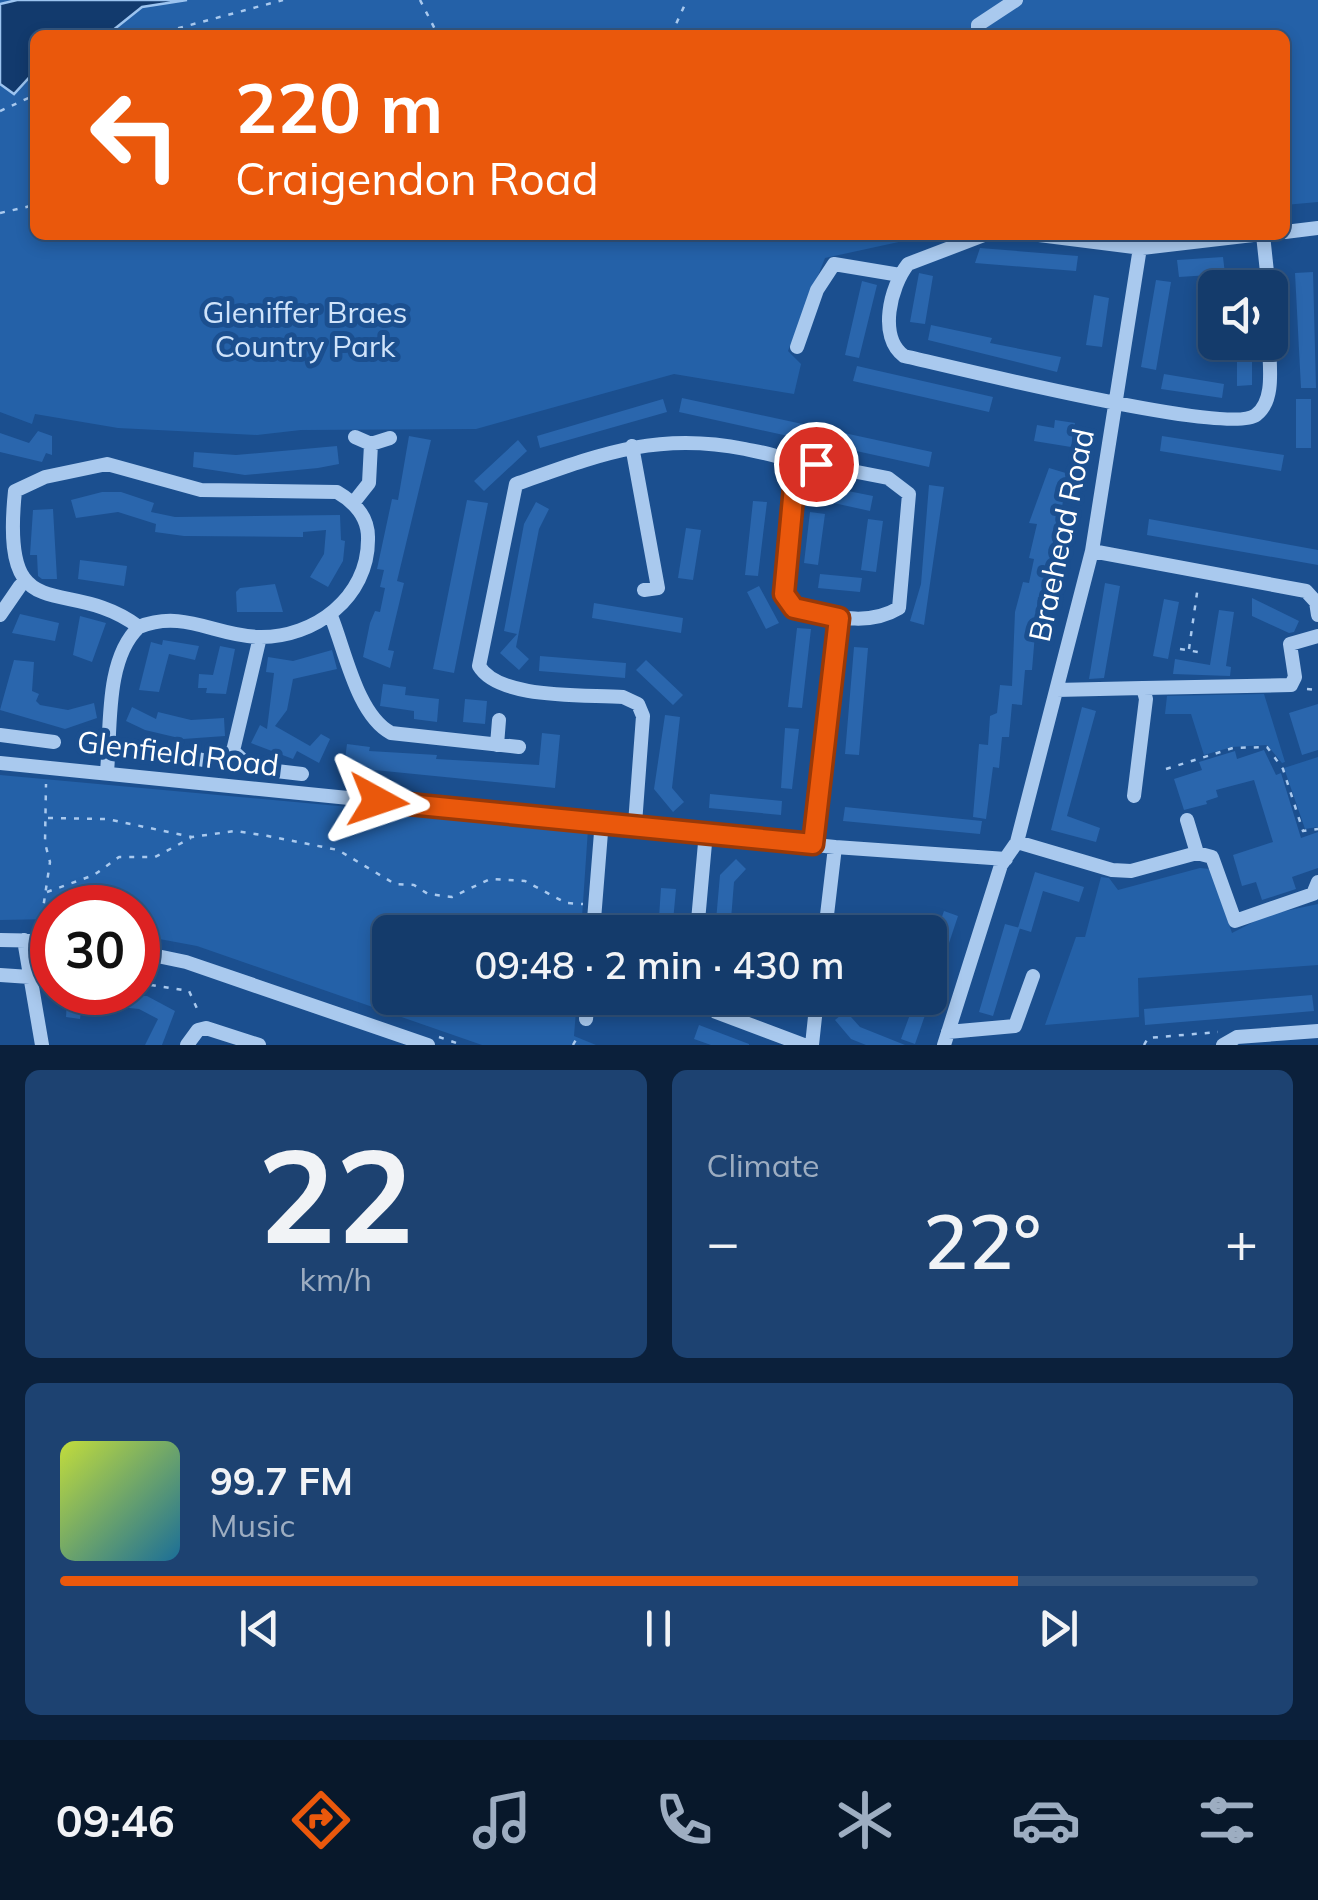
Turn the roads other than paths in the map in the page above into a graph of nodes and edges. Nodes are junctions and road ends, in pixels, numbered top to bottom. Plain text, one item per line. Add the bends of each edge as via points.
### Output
1 (1016, 0) edge
2 (978, 30) edge
3 (1318, 228) edge
4 (1290, 231) edge
5 (971, 240) edge
6 (1264, 240) edge
7 (1142, 241) edge
8 (1267, 270) edge
9 (900, 275) junction
10 (797, 347) dead end
11 (1269, 360) edge
12 (1116, 402) junction
13 (356, 437) dead end
14 (390, 438) dead end
15 (370, 444) junction
16 (632, 446) junction
17 (796, 466) junction
18 (0, 483) edge
19 (16, 491) junction
20 (354, 502) junction
21 (1092, 551) junction
22 (20, 586) junction
23 (644, 590) dead end
24 (0, 615) edge
25 (1318, 615) edge
26 (331, 616) junction
27 (839, 618) junction
28 (139, 626) junction
29 (1318, 636) edge
30 (260, 637) junction
31 (1143, 688) junction
32 (1056, 690) junction
33 (499, 720) dead end
34 (0, 734) edge
35 (54, 742) dead end
36 (497, 744) junction
37 (520, 747) dead end
38 (233, 751) junction
39 (163, 752) dead end
40 (0, 763) edge
41 (107, 772) junction
42 (302, 774) dead end
43 (1134, 796) dead end
44 (602, 820) junction
45 (1192, 822) dead end
46 (635, 824) junction
47 (706, 832) junction
48 (1017, 842) junction
49 (813, 844) junction
50 (836, 847) junction
51 (1197, 853) junction
52 (1006, 859) junction
53 (1318, 882) edge
54 (593, 915) edge
55 (699, 915) edge
56 (827, 915) edge
57 (0, 940) edge
58 (24, 940) junction
59 (30, 940) edge
60 (160, 957) edge
61 (0, 975) edge
62 (1033, 976) dead end
63 (30, 977) joint
64 (37, 1015) edge
65 (586, 1015) edge
66 (724, 1015) edge
67 (816, 1015) edge
68 (586, 1019) dead end
69 (1318, 1030) edge
70 (946, 1038) edge
71 (222, 1039) edge
72 (42, 1045) edge
73 (187, 1045) edge
74 (259, 1045) edge
75 (427, 1045) edge
76 (804, 1045) edge
77 (812, 1045) edge
78 (1223, 1045) edge

1 - 2 street
3 - 4 street
5 - 9 street via 908,264
6 - 8 street
7 - 12 street, Braehead Road
9 - 10 street via 834,264
9 - 12 street via 888,336 904,356
11 - 12 street via 1268,400 1256,416 1236,422
12 - 21 street, Braehead Road
13 - 15 street
14 - 15 street
15 - 20 street via 368,482
16 - 17 street via 698,440 783,456
16 - 23 street via 658,588
16 - 46 street via 516,484 479,666 487,679 507,688 623,697 638,704 643,716
17 - 27 street via 784,594 794,608
17 - 27 street via 888,478 909,494 898,608 886,616
18 - 19 street
19 - 20 street via 45,477 107,464 200,490 309,489
19 - 22 street via 2,544 10,576
20 - 26 street via 369,526 368,558 358,584
21 - 25 street via 1306,591
21 - 32 street, Braehead Road
22 - 24 street
22 - 28 street via 117,610
26 - 30 street
26 - 36 street via 380,727
27 - 49 street
28 - 30 street via 180,618
28 - 41 street via 118,659
29 - 31 street via 1290,644 1291,685
30 - 38 street
31 - 32 street
31 - 43 street
32 - 48 street, Braehead Road
33 - 36 street
34 - 35 street
36 - 37 street
38 - 39 street via 208,761
38 - 42 street via 251,768
40 - 41 street, Glenfield Road
41 - 44 street, Glenfield Road
44 - 46 street, Glenfield Road
44 - 54 street
45 - 51 street
46 - 47 street, Glenfield Road
47 - 49 street, Glenfield Road
47 - 55 street
48 - 51 street via 1112,870
48 - 52 street, Braehead Road
49 - 50 street, Glenfield Road
50 - 52 street, Glenfield Road
50 - 56 street
51 - 53 street via 1212,856 1235,921 1313,894
52 - 70 street, Braehead Road
57 - 58 street
58 - 59 street
58 - 63 street
60 - 75 street
61 - 63 street
62 - 70 street via 1016,1026
64 - 72 street
65 - 68 street
66 - 76 street
67 - 77 street
69 - 78 street
71 - 73 street via 206,1028
71 - 74 street

